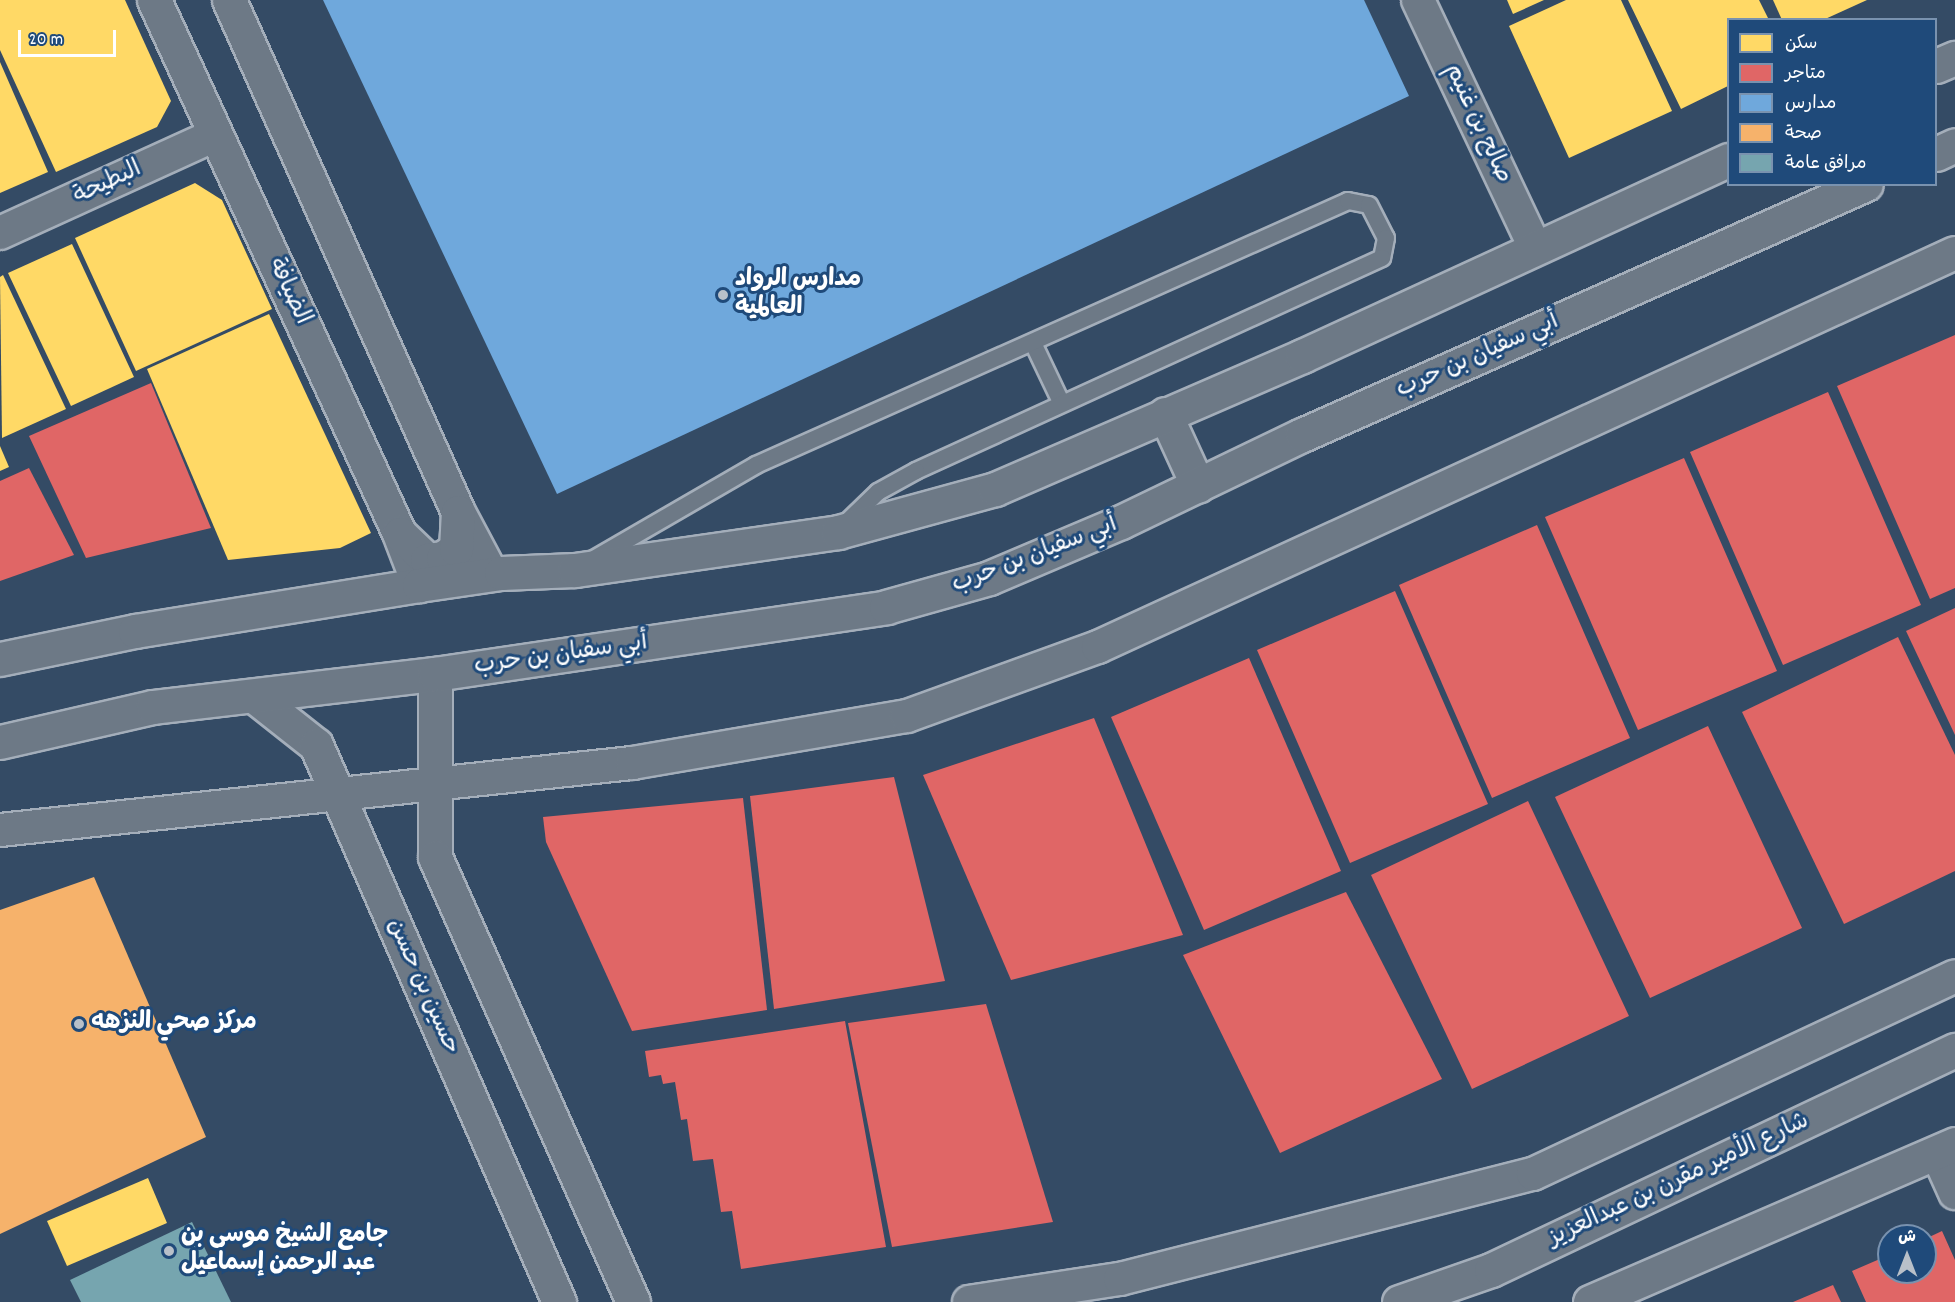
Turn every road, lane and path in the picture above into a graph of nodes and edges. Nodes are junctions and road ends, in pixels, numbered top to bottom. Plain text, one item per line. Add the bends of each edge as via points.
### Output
1 (154, 0) edge
2 (229, 0) edge
3 (1418, 0) edge
4 (1955, 58) edge
5 (1937, 65) edge
6 (215, 135) junction
7 (1955, 145) edge
8 (1937, 153) edge
9 (1727, 160) edge
10 (1862, 186) edge
11 (0, 233) edge
12 (1535, 248) junction
13 (1955, 253) edge
14 (1033, 343) junction
15 (1061, 402) junction
16 (1165, 414) junction
17 (1198, 486) junction
18 (458, 512) junction
19 (838, 532) junction
20 (399, 533) junction
21 (575, 570) junction
22 (491, 574) junction
23 (419, 585) junction
24 (0, 659) edge
25 (435, 674) junction
26 (254, 696) junction
27 (0, 742) edge
28 (435, 784) junction
29 (338, 794) junction
30 (0, 830) edge
31 (1955, 976) edge
32 (1955, 1050) edge
33 (1946, 1148) edge
34 (1955, 1193) edge
35 (1640, 1293) edge
36 (559, 1302) edge
37 (633, 1302) edge
38 (969, 1302) edge
39 (1399, 1302) edge
40 (1590, 1302) edge

1 - 6 street, الضيافة
2 - 18 street
3 - 12 street, صالح بن غنيم
4 - 5 street
6 - 11 street, البطيحة
6 - 20 street, الضيافة
7 - 8 street
9 - 12 street
10 - 17 street, أبي سفيان بن حرب via 1302,435
12 - 16 street via 1302,356
13 - 28 street via 1098,647 907,716 632,763
14 - 15 lane
14 - 15 lane via 1348,201 1369,205 1386,238 1382,258
14 - 21 lane via 756,465
15 - 19 lane via 878,492
16 - 17 street
16 - 19 street via 995,489
17 - 25 street, أبي سفيان بن حرب via 989,578 886,607
18 - 20 street via 456,549 444,558 427,560
18 - 22 street
19 - 21 street
20 - 23 street, الضيافة
21 - 22 street
22 - 23 street
23 - 24 street via 135,631
25 - 26 street, أبي سفيان بن حرب
25 - 28 street
26 - 27 street, أبي سفيان بن حرب via 153,707
26 - 29 street, حسين بن حسن via 316,745
28 - 29 street
28 - 37 street via 435,857
29 - 30 street
29 - 36 street, حسين بن حسن
31 - 38 street via 1533,1174 1120,1279
32 - 39 street, شارع الأمير مقرن بن عبدالعزيز via 1491,1270
33 - 34 street
33 - 35 street
35 - 40 street

